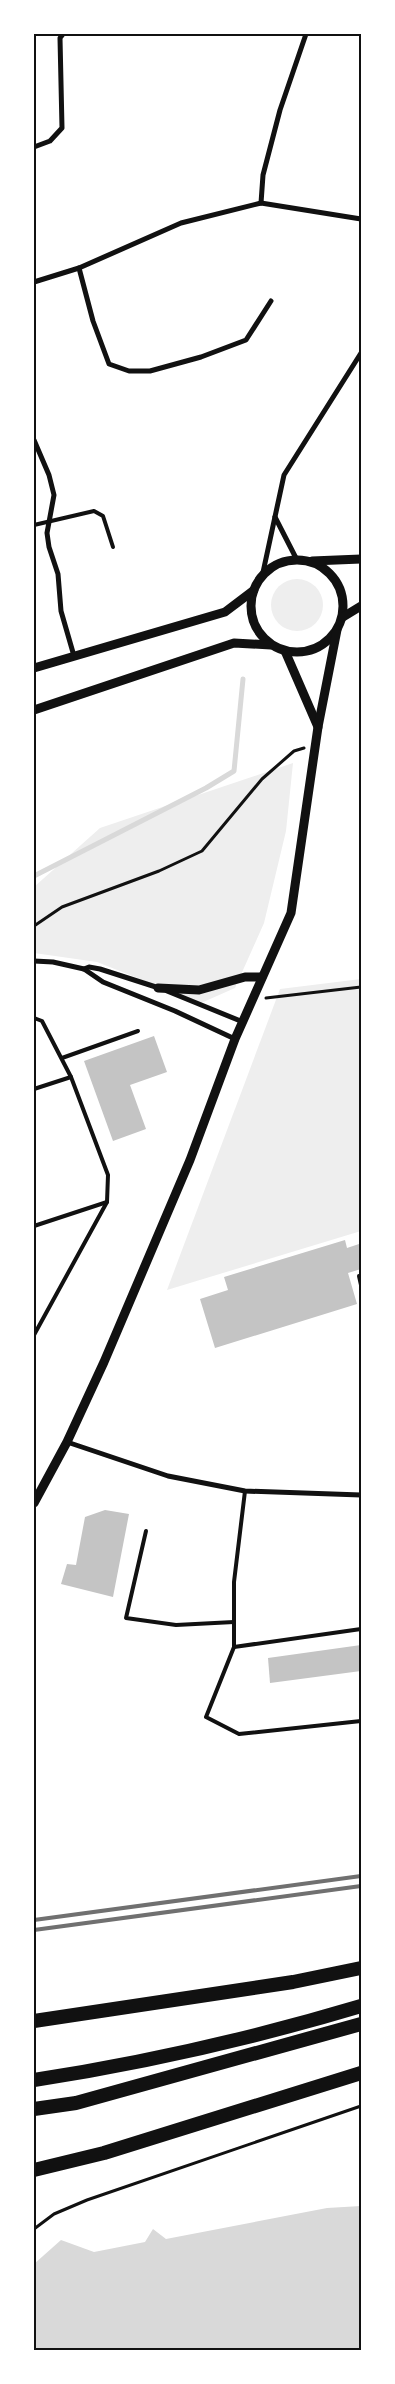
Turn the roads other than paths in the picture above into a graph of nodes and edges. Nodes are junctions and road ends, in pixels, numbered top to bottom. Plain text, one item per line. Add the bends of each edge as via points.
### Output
1 (63, 34) edge
2 (306, 34) edge
3 (34, 147) edge
4 (261, 203) junction
5 (361, 219) edge
6 (79, 268) junction
7 (34, 282) edge
8 (272, 301) dead end
9 (361, 353) edge
10 (34, 440) edge
11 (274, 516) junction
12 (50, 520) junction
13 (34, 525) edge
14 (113, 548) dead end
15 (301, 560) junction
16 (361, 560) edge
17 (262, 577) junction
18 (254, 590) junction
19 (361, 606) edge
20 (343, 617) junction
21 (337, 630) junction
22 (271, 644) junction
23 (285, 651) junction
24 (74, 656) junction
25 (34, 668) edge
26 (34, 710) edge
27 (318, 727) junction
28 (34, 961) edge
29 (84, 969) junction
30 (262, 977) junction
31 (158, 988) junction
32 (34, 1018) edge
33 (242, 1022) junction
34 (138, 1031) dead end
35 (235, 1039) junction
36 (62, 1058) junction
37 (71, 1077) junction
38 (34, 1089) edge
39 (107, 1202) junction
40 (34, 1226) edge
41 (358, 1276) dead end
42 (361, 1285) edge
43 (34, 1335) edge
44 (67, 1442) junction
45 (245, 1492) junction
46 (361, 1495) edge
47 (34, 1503) edge
48 (146, 1531) dead end
49 (234, 1622) junction
50 (361, 1629) edge
51 (234, 1647) junction
52 (361, 1721) edge
53 (361, 1968) edge
54 (361, 2006) edge
55 (34, 2021) edge
56 (361, 2024) edge
57 (361, 2073) edge
58 (34, 2080) edge
59 (34, 2109) edge
60 (34, 2170) edge

1 - 3 street via 60,38 62,128 50,141
2 - 4 street via 275,128 263,175
4 - 5 street
4 - 6 street via 181,223
6 - 7 street
6 - 8 street via 109,364 129,370 150,371 246,340
9 - 11 street via 284,475
10 - 12 street via 54,495
11 - 15 street
11 - 17 street
12 - 13 lane
12 - 14 lane via 94,511 103,516
12 - 24 street via 48,547 58,574 61,611
15 - 16 street
15 - 17 street via 284,562
15 - 20 street via 318,565 331,574 344,602
17 - 18 street
18 - 22 street via 253,620 260,634
18 - 24 street via 225,612
19 - 20 street
20 - 21 street
21 - 23 street via 314,650 300,653
21 - 27 street
22 - 23 street
22 - 26 street via 234,643
23 - 27 street
24 - 25 street
27 - 30 street via 291,913
28 - 29 street
29 - 31 street via 100,969
29 - 35 street via 103,982
30 - 31 street via 246,977 199,990
30 - 33 street
31 - 33 street
32 - 36 lane via 42,1021
33 - 35 street
34 - 36 lane
35 - 44 street via 190,1160
36 - 37 lane
37 - 38 lane
37 - 39 lane via 108,1176
39 - 40 lane
39 - 43 lane
41 - 42 lane
44 - 45 street via 168,1476
44 - 47 street
45 - 46 street
45 - 49 lane via 234,1582
48 - 49 lane via 126,1618 176,1625
49 - 51 lane
50 - 51 lane
51 - 52 lane via 206,1717 239,1734
53 - 55 highway via 293,1982
54 - 58 highway via 284,2029 91,2071
56 - 59 highway via 76,2103
57 - 60 highway via 104,2153

